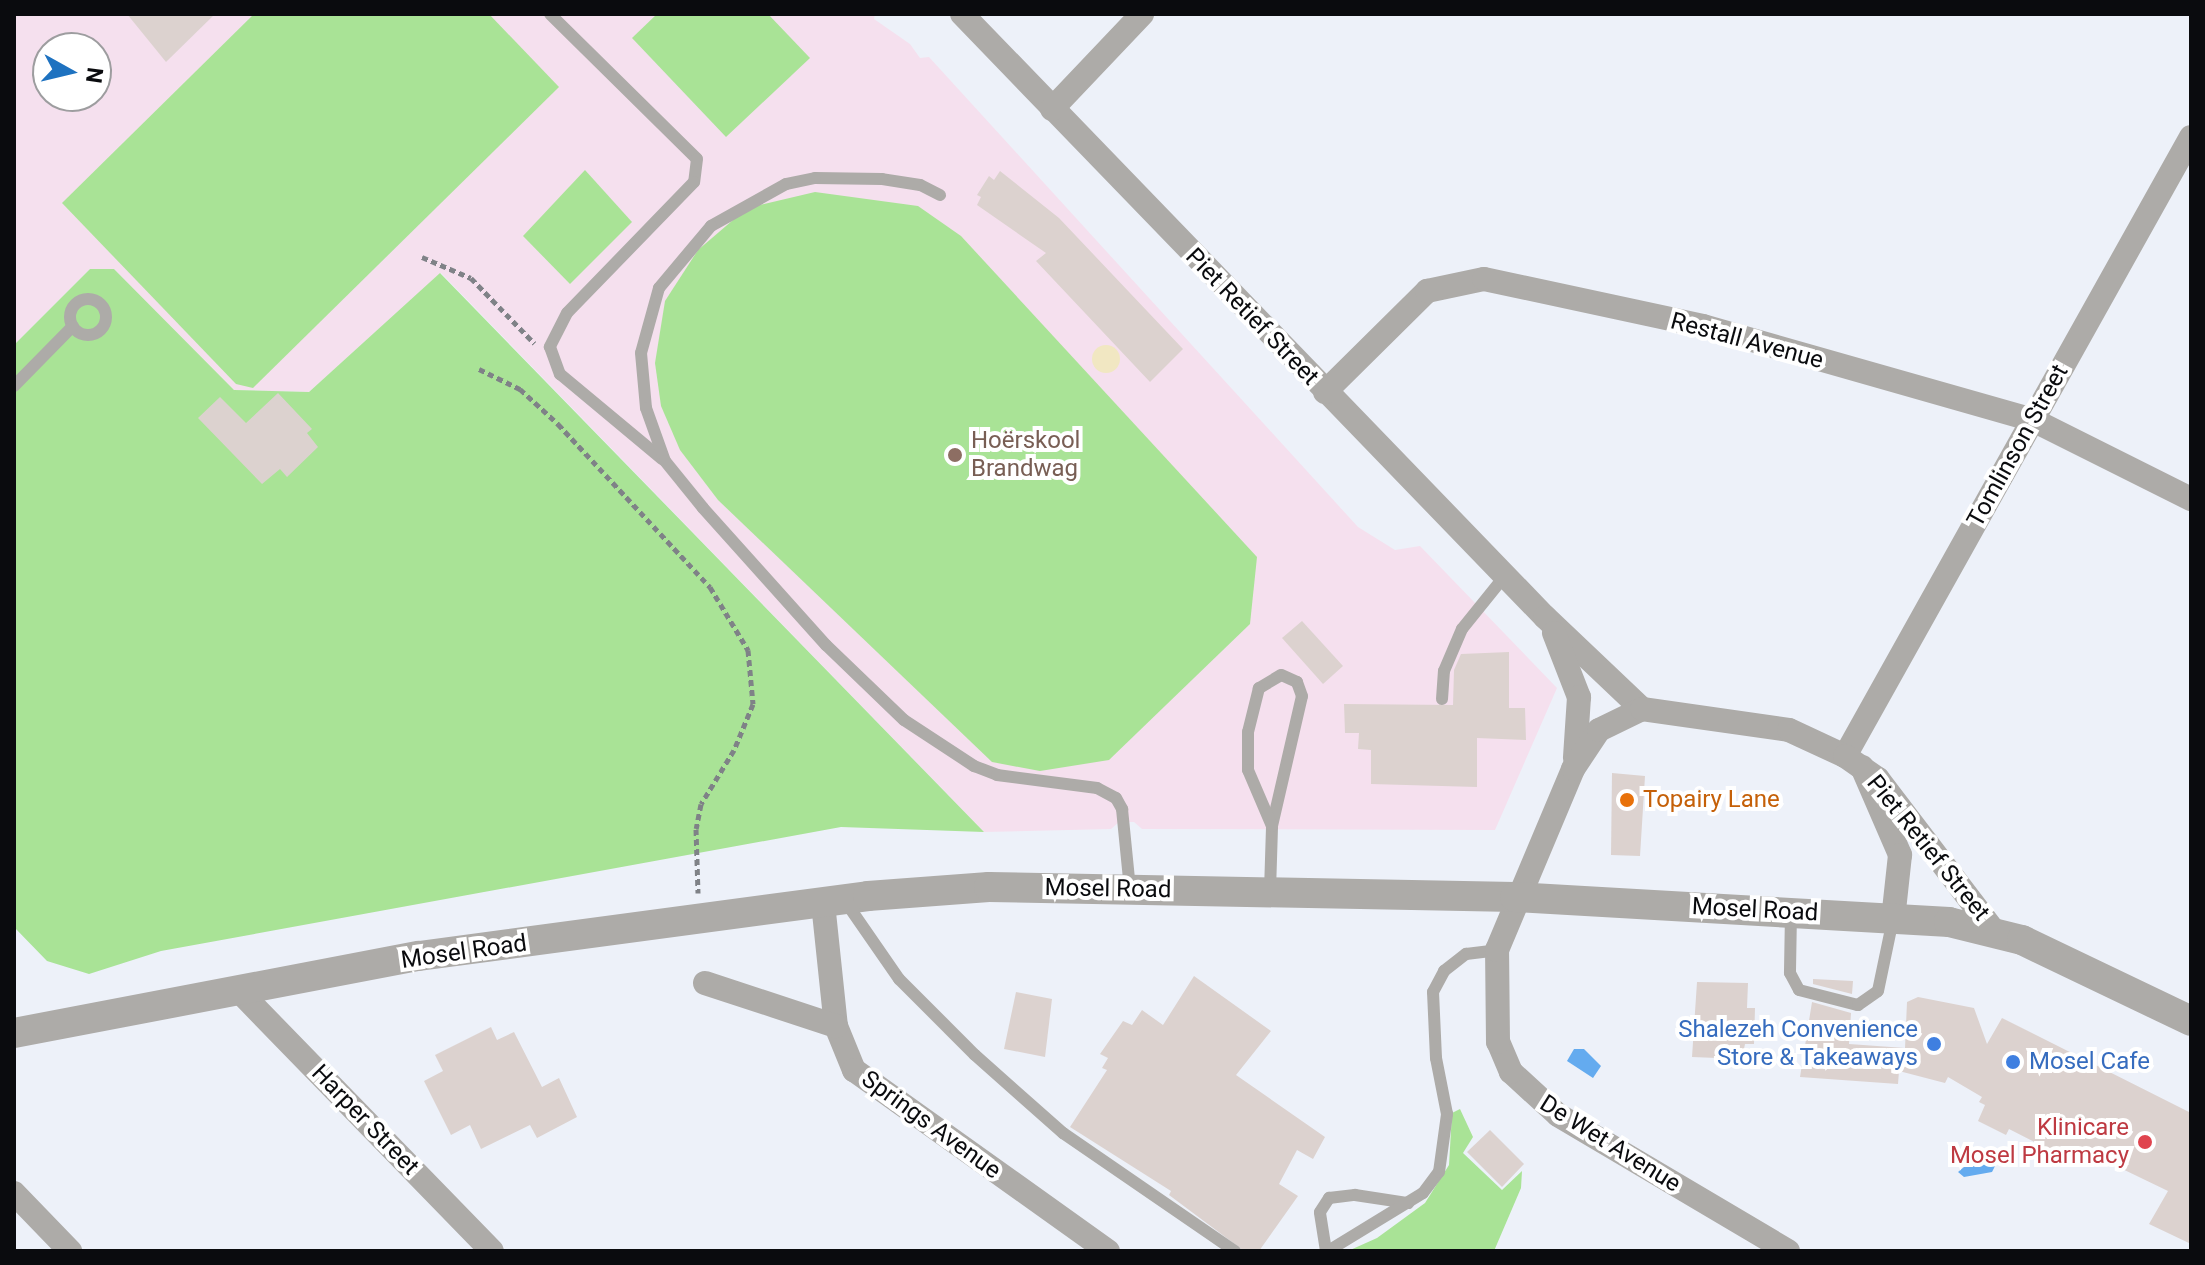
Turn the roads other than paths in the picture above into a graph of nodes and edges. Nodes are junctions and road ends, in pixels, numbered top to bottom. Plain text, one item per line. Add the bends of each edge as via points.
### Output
1 (550, 14) edge
2 (962, 14) edge
3 (1142, 14) edge
4 (1052, 109) junction
5 (2191, 137) edge
6 (940, 195) dead end
7 (73, 326) dead end
8 (14, 386) edge
9 (1325, 392) junction
10 (2033, 420) junction
11 (665, 461) junction
12 (2191, 499) edge
13 (1507, 573) junction
14 (1545, 617) junction
15 (1442, 699) dead end
16 (1642, 709) junction
17 (1853, 761) junction
18 (1573, 769) junction
19 (1272, 826) junction
20 (1130, 889) junction
21 (1270, 891) junction
22 (1515, 897) junction
23 (833, 901) junction
24 (1791, 912) junction
25 (1893, 919) junction
26 (1993, 930) junction
27 (1497, 950) junction
28 (705, 983) dead end
29 (238, 990) junction
30 (2191, 1021) edge
31 (836, 1026) junction
32 (14, 1033) edge
33 (14, 1193) edge
34 (1408, 1203) junction
35 (70, 1251) edge
36 (492, 1251) edge
37 (1108, 1251) edge
38 (1235, 1251) edge
39 (1327, 1251) edge
40 (1788, 1251) edge

1 - 11 lane via 683,139 699,167 686,192 557,326 550,347 560,374
2 - 4 street, Piet Retief Street
3 - 4 street
4 - 9 street, Piet Retief Street
5 - 10 street, Tomlinson Street
6 - 11 lane via 920,185 882,179 815,178 786,184 711,226 659,288 641,353 646,408
7 - 8 lane
9 - 10 street, Restall Avenue via 1427,291 1484,279 1703,326
9 - 13 street, Piet Retief Street
10 - 12 street, Restall Avenue
10 - 17 street, Tomlinson Street
11 - 20 lane via 826,645 935,746 997,775 1097,788 1116,798 1122,809
13 - 14 street, Piet Retief Street
13 - 15 lane via 1462,629 1444,671
14 - 16 street, Piet Retief Street
14 - 18 street, Piet Retief Street via 1579,697
16 - 17 street, Piet Retief Street via 1789,730
16 - 18 street, Piet Retief Street via 1599,730
17 - 25 street, Piet Retief Street via 1900,855
17 - 26 street, Piet Retief Street via 1915,824
18 - 22 street, Piet Retief Street
19 - 19 lane via 1302,696 1297,682 1281,675 1259,688 1248,732 1248,770
19 - 21 lane
20 - 21 street, Mosel Road
20 - 23 street, Mosel Road via 989,887
21 - 22 street, Mosel Road
22 - 24 street, Mosel Road
22 - 27 street, De Wet Avenue
23 - 29 street, Mosel Road via 419,956
23 - 31 street, Springs Avenue
23 - 38 lane via 899,979 1063,1133
24 - 25 street, Mosel Road
24 - 25 lane via 1790,973 1799,990 1858,1005 1878,991
25 - 26 street, Mosel Road
26 - 30 street, Mosel Road
27 - 34 lane via 1466,954 1444,971 1433,992 1447,1136 1439,1172
27 - 40 street, De Wet Avenue via 1498,1042 1511,1072 1530,1094
28 - 31 street
29 - 32 street, Mosel Road
29 - 36 street, Harper Street
31 - 37 street, Springs Avenue via 845,1055 869,1085
33 - 35 street
34 - 39 lane
34 - 39 lane via 1355,1195 1329,1198 1320,1212

